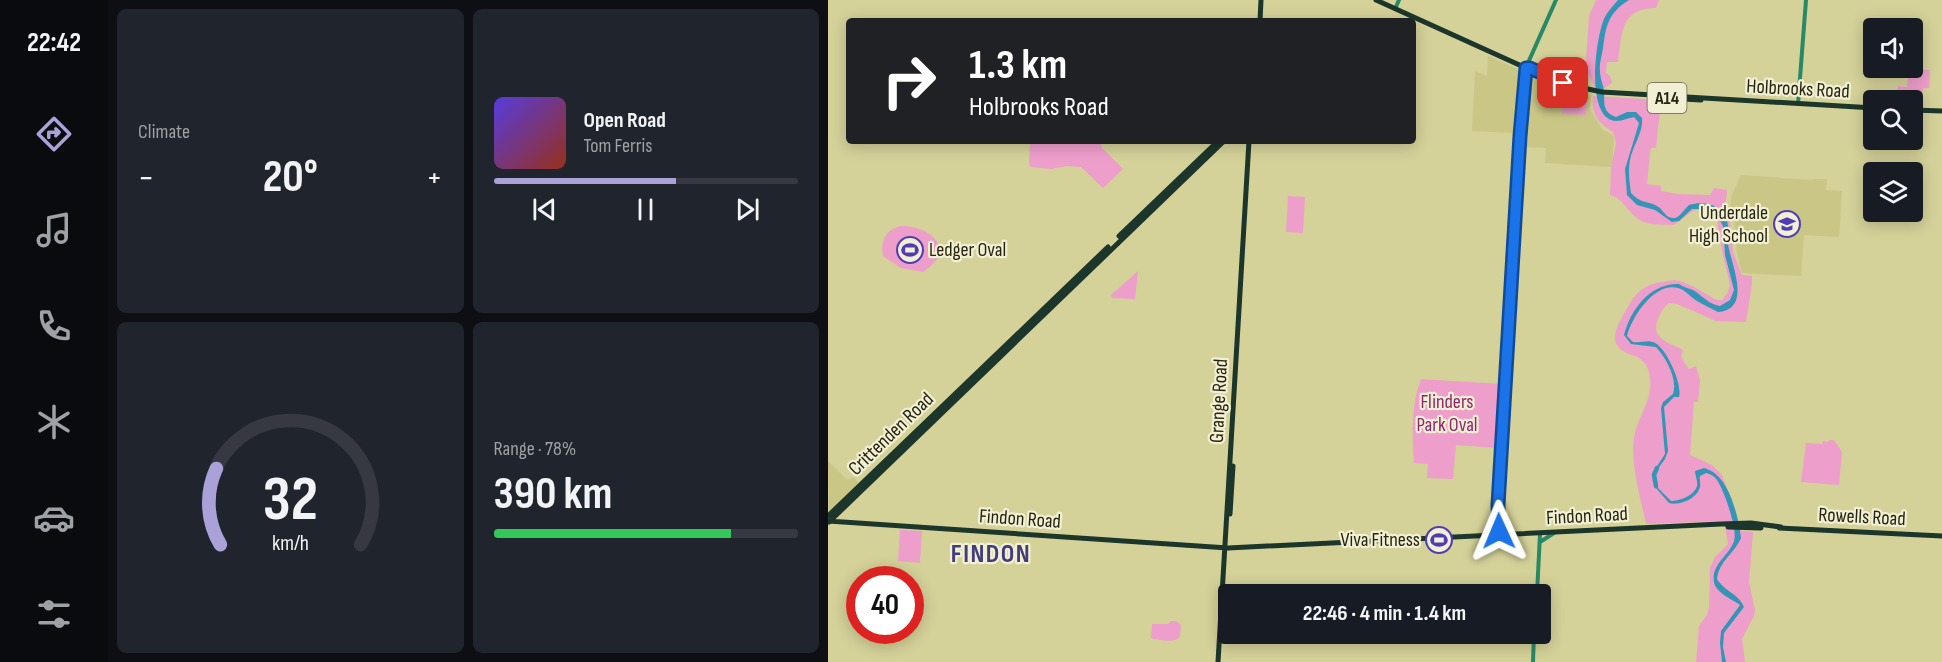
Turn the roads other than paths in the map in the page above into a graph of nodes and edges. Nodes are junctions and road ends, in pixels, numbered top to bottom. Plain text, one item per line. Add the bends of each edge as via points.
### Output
1 (1259, 0) edge
2 (1376, 0) edge
3 (1399, 0) edge
4 (1556, 0) edge
5 (1806, 0) edge
6 (1395, 9) junction
7 (1258, 18) edge
8 (1415, 18) edge
9 (1416, 18) edge
10 (1526, 68) junction
11 (1535, 74) junction
12 (1524, 80) junction
13 (1591, 92) junction
14 (1798, 104) junction
15 (1863, 107) edge
16 (1923, 110) edge
17 (1942, 111) edge
18 (1215, 144) edge
19 (1221, 144) edge
20 (1251, 144) edge
21 (830, 518) edge
22 (1745, 525) joint
23 (1555, 533) junction
24 (1540, 534) junction
25 (1499, 535) junction
26 (1942, 537) edge
27 (1540, 542) junction
28 (1213, 546) junction
29 (1228, 547) junction
30 (1538, 584) edge
31 (1534, 644) edge
32 (1220, 662) edge
33 (1533, 662) edge

1 - 7 main road
2 - 6 main road, Holbrooks Road / A14
3 - 6 street
4 - 10 street
5 - 14 street
6 - 8 main road, Holbrooks Road / A14
9 - 10 main road, Holbrooks Road / A14
10 - 11 main road, Holbrooks Road / A14
10 - 12 street
10 - 13 main road, Holbrooks Road / A14
11 - 12 main road
11 - 13 main road, Holbrooks Road / A14 via 1568,88
12 - 25 street
13 - 14 main road, Holbrooks Road / A14
14 - 15 main road, Holbrooks Road / A14
16 - 17 main road
18 - 21 main road, Crittenden Road
19 - 21 main road, Crittenden Road
20 - 29 main road, Grange Road
21 - 28 main road, Findon Road via 840,522
22 - 23 main road, Findon Road
22 - 26 main road, Rowells Road
23 - 24 main road, Findon Road
23 - 27 street
24 - 25 main road, Findon Road
24 - 27 street
25 - 29 main road, Findon Road
27 - 30 street
28 - 29 main road
28 - 29 main road via 1221,551
29 - 32 main road, Grange Road
31 - 33 street

